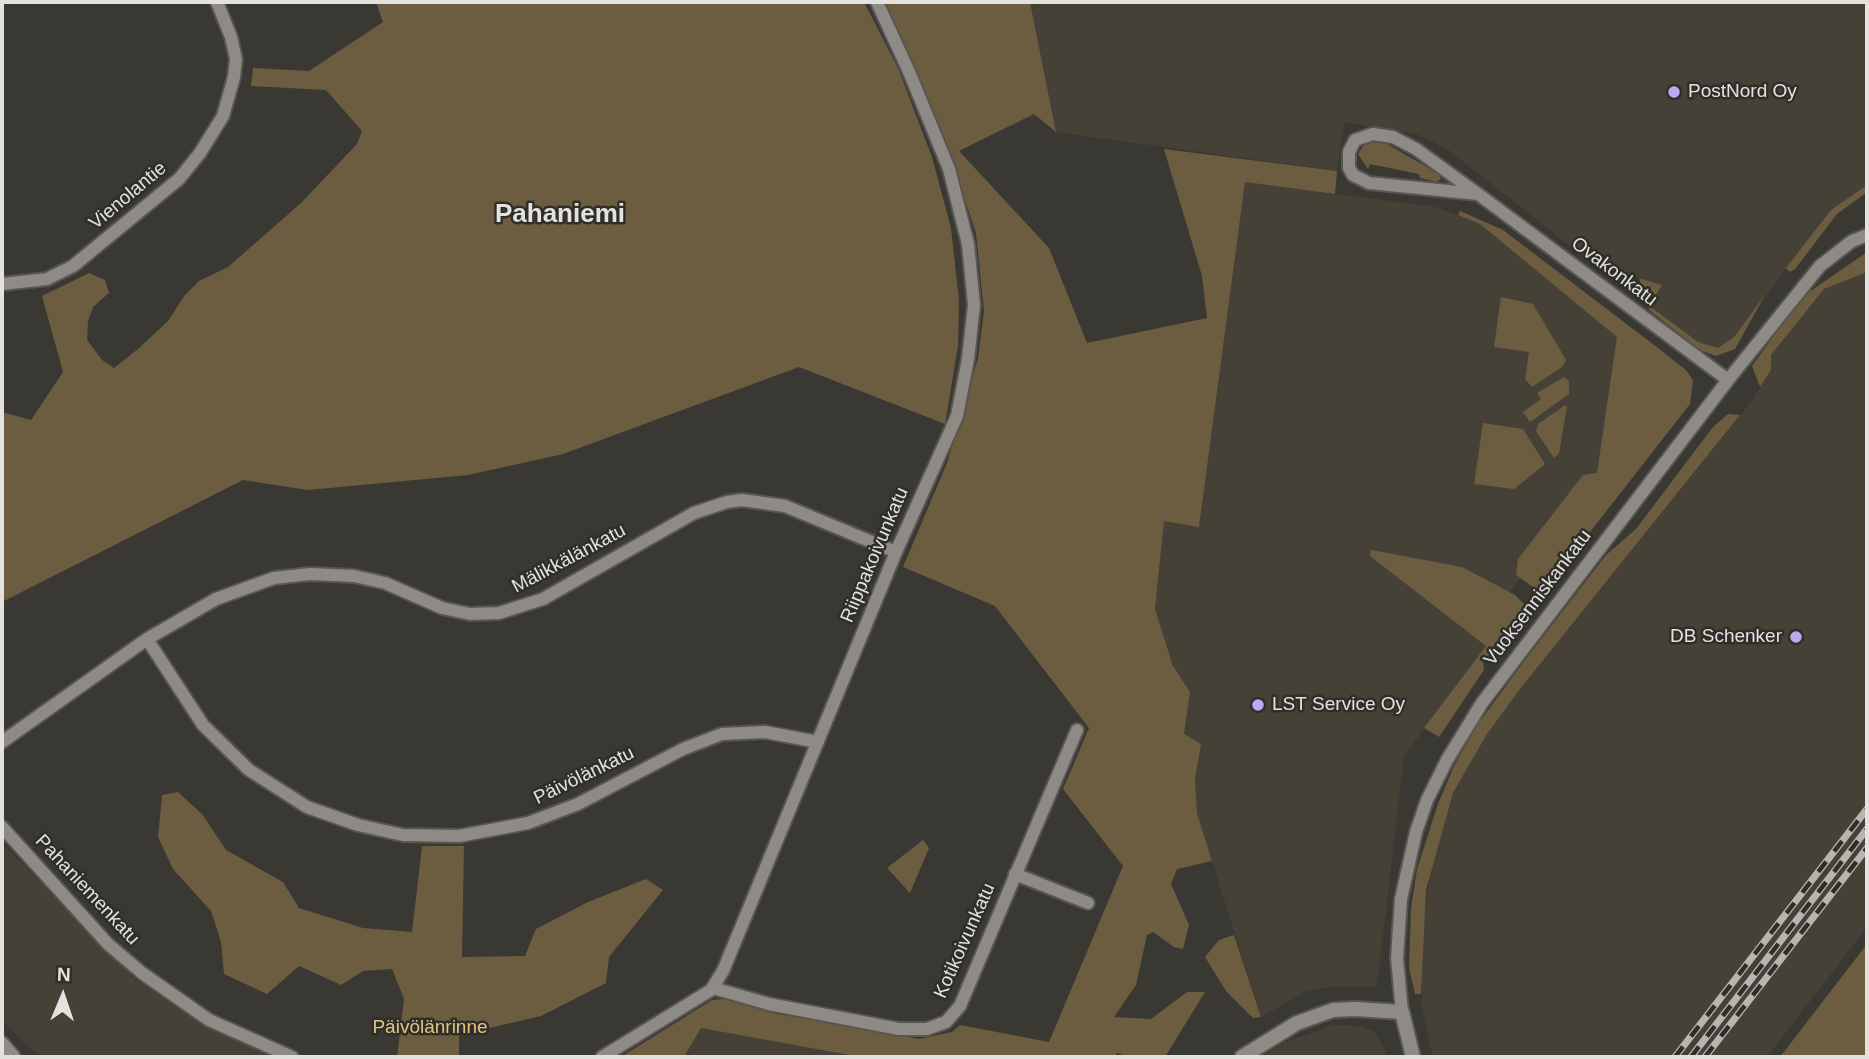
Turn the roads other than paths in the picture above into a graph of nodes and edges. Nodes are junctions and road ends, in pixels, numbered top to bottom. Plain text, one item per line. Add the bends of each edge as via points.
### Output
1 (217, 2) edge
2 (877, 2) edge
3 (1478, 194) junction
4 (1867, 236) edge
5 (2, 284) edge
6 (1728, 380) junction
7 (896, 552) junction
8 (147, 639) junction
9 (1077, 730) dead end
10 (2, 742) edge
11 (818, 742) junction
12 (2, 827) edge
13 (1016, 874) junction
14 (1088, 903) dead end
15 (713, 988) junction
16 (1402, 1012) junction
17 (2, 1044) edge
18 (13, 1057) edge
19 (292, 1057) edge
20 (602, 1057) edge
21 (1242, 1057) edge
22 (1413, 1057) edge

1 - 5 street, Vienolantie via 233,48 234,77 223,116 200,153 179,179 73,267 47,279
2 - 7 street, Riippakoivunkatu via 949,169 968,244 974,305 957,416
3 - 3 street, Ovakonkatu via 1393,137 1367,134 1356,140 1349,152 1353,175 1369,183
3 - 6 street, Ovakonkatu
4 - 6 street, Vuoksenniskankatu via 1852,241 1820,266
6 - 16 street, Vuoksenniskankatu via 1482,703 1439,776 1416,832 1401,899 1397,958
7 - 8 street, Mälikkälänkatu via 785,506 755,500 727,502 694,513 516,610 485,615 457,612 372,579 293,575 236,589
7 - 11 street, Riippakoivunkatu
8 - 10 street, Mälikkälänkatu
8 - 11 street, Päivölänkatu via 203,725 249,770 307,807 403,835 459,836 528,823 578,804 683,748 722,734 765,732
9 - 13 street, Kotikoivunkatu
11 - 15 street, Riippakoivunkatu
12 - 19 street, Pahaniemenkatu via 108,944 142,973 209,1020
13 - 14 street
13 - 15 street, Kotikoivunkatu via 960,1006 938,1026 899,1030
15 - 20 street
16 - 21 street via 1355,1009 1317,1015
16 - 22 street, Vuoksenniskankatu
17 - 18 street

